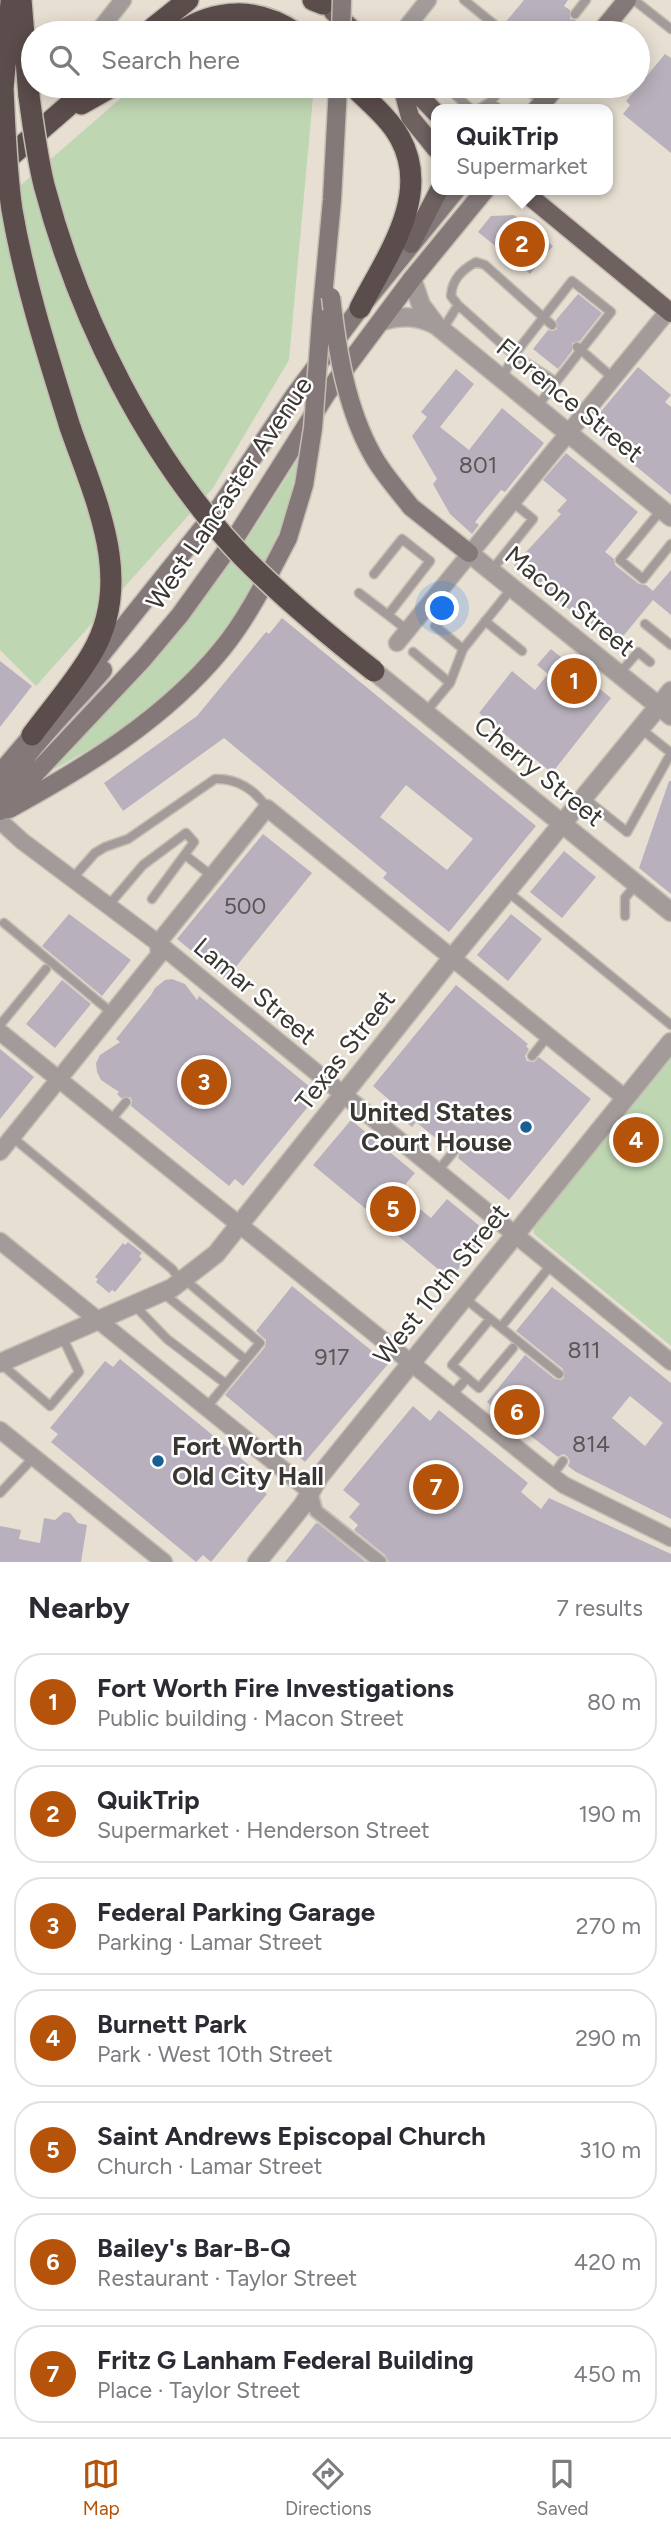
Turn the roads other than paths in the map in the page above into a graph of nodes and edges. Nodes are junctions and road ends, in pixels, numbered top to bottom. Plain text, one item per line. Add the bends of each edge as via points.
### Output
1 (11, 0) edge
2 (21, 0) edge
3 (176, 0) edge
4 (188, 0) edge
5 (428, 0) edge
6 (464, 0) edge
7 (586, 0) edge
8 (120, 1) edge
9 (324, 1) edge
10 (625, 1) edge
11 (475, 3) edge
12 (575, 14) dead end
13 (23, 21) edge
14 (106, 21) edge
15 (158, 21) edge
16 (162, 21) edge
17 (202, 21) edge
18 (273, 21) edge
19 (335, 21) edge
20 (345, 21) edge
21 (414, 21) edge
22 (492, 21) edge
23 (609, 21) edge
24 (671, 29) edge
25 (29, 98) edge
26 (77, 98) edge
27 (91, 98) edge
28 (337, 98) edge
29 (365, 98) edge
30 (405, 98) edge
31 (494, 98) edge
32 (490, 102) junction
33 (487, 104) edge
34 (493, 104) edge
35 (52, 120) junction
36 (431, 143) edge
37 (0, 165) edge
38 (436, 195) edge
39 (452, 195) edge
40 (481, 195) edge
41 (528, 195) edge
42 (411, 244) junction
43 (328, 248) junction
44 (412, 279) junction
45 (557, 300) junction
46 (458, 305) junction
47 (360, 308) junction
48 (566, 308) dead end
49 (670, 312) edge
50 (543, 318) junction
51 (382, 321) junction
52 (552, 326) dead end
53 (439, 328) junction
54 (533, 331) junction
55 (542, 338) dead end
56 (579, 349) junction
57 (514, 355) junction
58 (502, 378) junction
59 (613, 378) junction
60 (556, 382) junction
61 (537, 407) junction
62 (568, 432) junction
63 (512, 502) junction
64 (221, 505) junction
65 (666, 513) edge
66 (671, 544) edge
67 (469, 553) junction
68 (491, 571) junction
69 (374, 574) dead end
70 (512, 588) junction
71 (359, 593) dead end
72 (387, 615) junction
73 (485, 621) junction
74 (645, 624) dead end
75 (435, 626) dead end
76 (402, 637) joint
77 (671, 645) edge
78 (463, 649) junction
79 (522, 651) dead end
80 (413, 652) dead end
81 (650, 662) dead end
82 (374, 671) joint
83 (619, 674) junction
84 (450, 683) junction
85 (671, 691) edge
86 (665, 711) edge
87 (425, 713) junction
88 (640, 728) junction
89 (32, 735) junction
90 (671, 753) edge
91 (0, 773) edge
92 (0, 797) edge
93 (583, 797) junction
94 (267, 808) junction
95 (0, 813) edge
96 (0, 821) edge
97 (562, 824) junction
98 (185, 855) junction
99 (212, 876) junction
100 (72, 879) junction
101 (643, 884) junction
102 (507, 891) junction
103 (152, 899) dead end
104 (108, 906) junction
105 (671, 912) edge
106 (625, 916) dead end
107 (4, 923) dead end
108 (158, 943) junction
109 (452, 958) junction
110 (46, 969) dead end
111 (112, 1013) junction
112 (0, 1025) edge
113 (671, 1025) edge
114 (0, 1032) edge
115 (548, 1036) junction
116 (671, 1042) edge
117 (532, 1056) dead end
118 (59, 1079) junction
119 (342, 1096) junction
120 (625, 1098) junction
121 (126, 1102) dead end
122 (110, 1121) junction
123 (12, 1137) junction
124 (455, 1150) dead end
125 (0, 1152) edge
126 (437, 1172) junction
127 (240, 1224) junction
128 (514, 1234) junction
129 (0, 1241) edge
130 (551, 1265) junction
131 (182, 1280) junction
132 (162, 1292) junction
133 (463, 1297) junction
134 (134, 1305) junction
135 (491, 1319) junction
136 (98, 1321) junction
137 (501, 1327) junction
138 (62, 1336) junction
139 (513, 1348) dead end
140 (246, 1360) junction
141 (411, 1362) junction
142 (671, 1362) edge
143 (0, 1363) edge
144 (559, 1374) dead end
145 (467, 1378) junction
146 (226, 1384) junction
147 (452, 1395) junction
148 (206, 1408) junction
149 (0, 1430) edge
150 (34, 1457) junction
151 (563, 1461) dead end
152 (551, 1476) junction
153 (311, 1492) junction
154 (0, 1493) edge
155 (671, 1538) edge
156 (164, 1562) edge
157 (257, 1562) edge
158 (380, 1562) edge

1 - 89 highway, bridge via 3,88 8,180 19,245 36,318 107,540 113,573 103,631
2 - 13 highway, bridge
3 - 15 highway
4 - 16 highway
5 - 21 street
6 - 11 lane
7 - 12 lane
8 - 14 street
9 - 19 main road, bridge
9 - 20 main road
10 - 23 main road
10 - 24 lane
11 - 22 lane
17 - 18 highway via 235,13
25 - 82 highway, bridge via 44,183 66,257 101,345 130,401 180,477 241,554 313,623
26 - 35 highway
27 - 35 highway
28 - 43 main road
29 - 47 highway via 400,138 412,187 401,228
30 - 36 main road via 410,117
31 - 32 lane
32 - 33 lane
32 - 34 lane
35 - 37 highway
38 - 42 main road
39 - 42 main road, West Lancaster Avenue
40 - 44 main road, West Lancaster Avenue
41 - 49 main road
42 - 47 main road, West Lancaster Avenue
43 - 67 main road, bridge via 336,343 372,455 411,507
43 - 95 main road, bridge via 304,485 288,538 255,600 224,647 184,692 89,761
44 - 51 main road, West Lancaster Avenue
44 - 53 street, Florence Street via 421,305
45 - 48 lane
45 - 50 lane
45 - 56 lane via 572,281 611,312
46 - 50 lane via 451,288 476,262
46 - 53 lane
46 - 57 lane
47 - 64 main road, West Lancaster Avenue
49 - 59 street
50 - 52 lane
50 - 54 lane
51 - 53 street, Florence Street via 409,316
51 - 95 main road, West Lancaster Avenue via 327,393 232,543 180,615
53 - 58 street, Florence Street
54 - 55 lane
54 - 57 lane
56 - 59 lane
56 - 60 lane
57 - 58 lane
57 - 60 lane
58 - 61 street, Florence Street
59 - 62 street
60 - 61 lane
61 - 62 street, Florence Street
62 - 63 street
62 - 65 street, Florence Street
63 - 67 street
63 - 68 lane via 533,519
64 - 89 main road, West Lancaster Avenue via 103,656
64 - 92 main road via 174,582 43,738
65 - 66 lane via 620,560 643,579
67 - 68 street, Macon Street
67 - 76 street
68 - 70 street, Macon Street
69 - 72 lane via 402,539 430,561
70 - 73 lane
70 - 83 street, Macon Street
71 - 72 lane
72 - 76 lane
73 - 78 lane
73 - 79 lane
74 - 77 lane
75 - 78 lane
78 - 84 lane
80 - 84 lane
81 - 83 lane via 638,652
82 - 87 street, Cherry Street
83 - 86 street, Macon Street
84 - 87 lane
85 - 86 street, Texas Street
86 - 88 street, Texas Street
87 - 97 street, Cherry Street
88 - 90 lane
88 - 93 street, Texas Street
89 - 91 main road, West Lancaster Avenue
90 - 93 lane via 627,832
93 - 97 street, Texas Street
94 - 99 street
94 - 100 lane via 242,784 215,779 128,839 95,853
94 - 109 street
96 - 100 street, Lamar Street
97 - 101 street, Cherry Street
97 - 102 street, Texas Street
98 - 99 lane
98 - 103 lane
98 - 104 lane via 194,842 186,833 143,865
99 - 108 street
100 - 104 street, Lamar Street
101 - 105 street, Cherry Street
101 - 106 lane via 625,898
102 - 109 street, Texas Street
102 - 113 lane
104 - 108 street, Lamar Street
107 - 111 lane
108 - 111 street via 159,955
108 - 119 street, Lamar Street
109 - 115 street
109 - 119 street, Texas Street
110 - 112 lane
111 - 118 street
114 - 118 street
115 - 117 lane
115 - 120 street
116 - 120 street, West 10th Street
118 - 122 street
118 - 123 street
119 - 126 street, Lamar Street
119 - 127 street, Texas Street
120 - 128 street, West 10th Street
121 - 122 lane
122 - 127 street
123 - 125 street
123 - 131 lane
124 - 126 lane
126 - 128 street, Lamar Street
127 - 131 street, Texas Street via 216,1254
127 - 141 street
128 - 130 street, Lamar Street
128 - 133 street, West 10th Street
129 - 136 street
130 - 137 lane
130 - 142 street, Lamar Street
131 - 132 street, Texas Street
131 - 140 lane via 260,1343
132 - 134 street, Texas Street
132 - 140 lane
133 - 135 lane
133 - 141 street, West 10th Street
134 - 136 street, Texas Street
134 - 146 lane via 167,1339
135 - 137 lane
135 - 145 lane via 452,1365
136 - 138 street, Texas Street
136 - 148 street
137 - 144 lane
138 - 143 street, Texas Street
138 - 143 lane via 79,1372 51,1406
139 - 145 lane via 479,1388
140 - 146 lane
141 - 147 street
141 - 153 street, West 10th Street
145 - 147 lane
146 - 148 lane
147 - 152 street
148 - 153 street
149 - 150 street
150 - 154 lane
150 - 156 street
151 - 152 lane
152 - 155 street
153 - 157 street, West 10th Street
153 - 158 street via 316,1511

